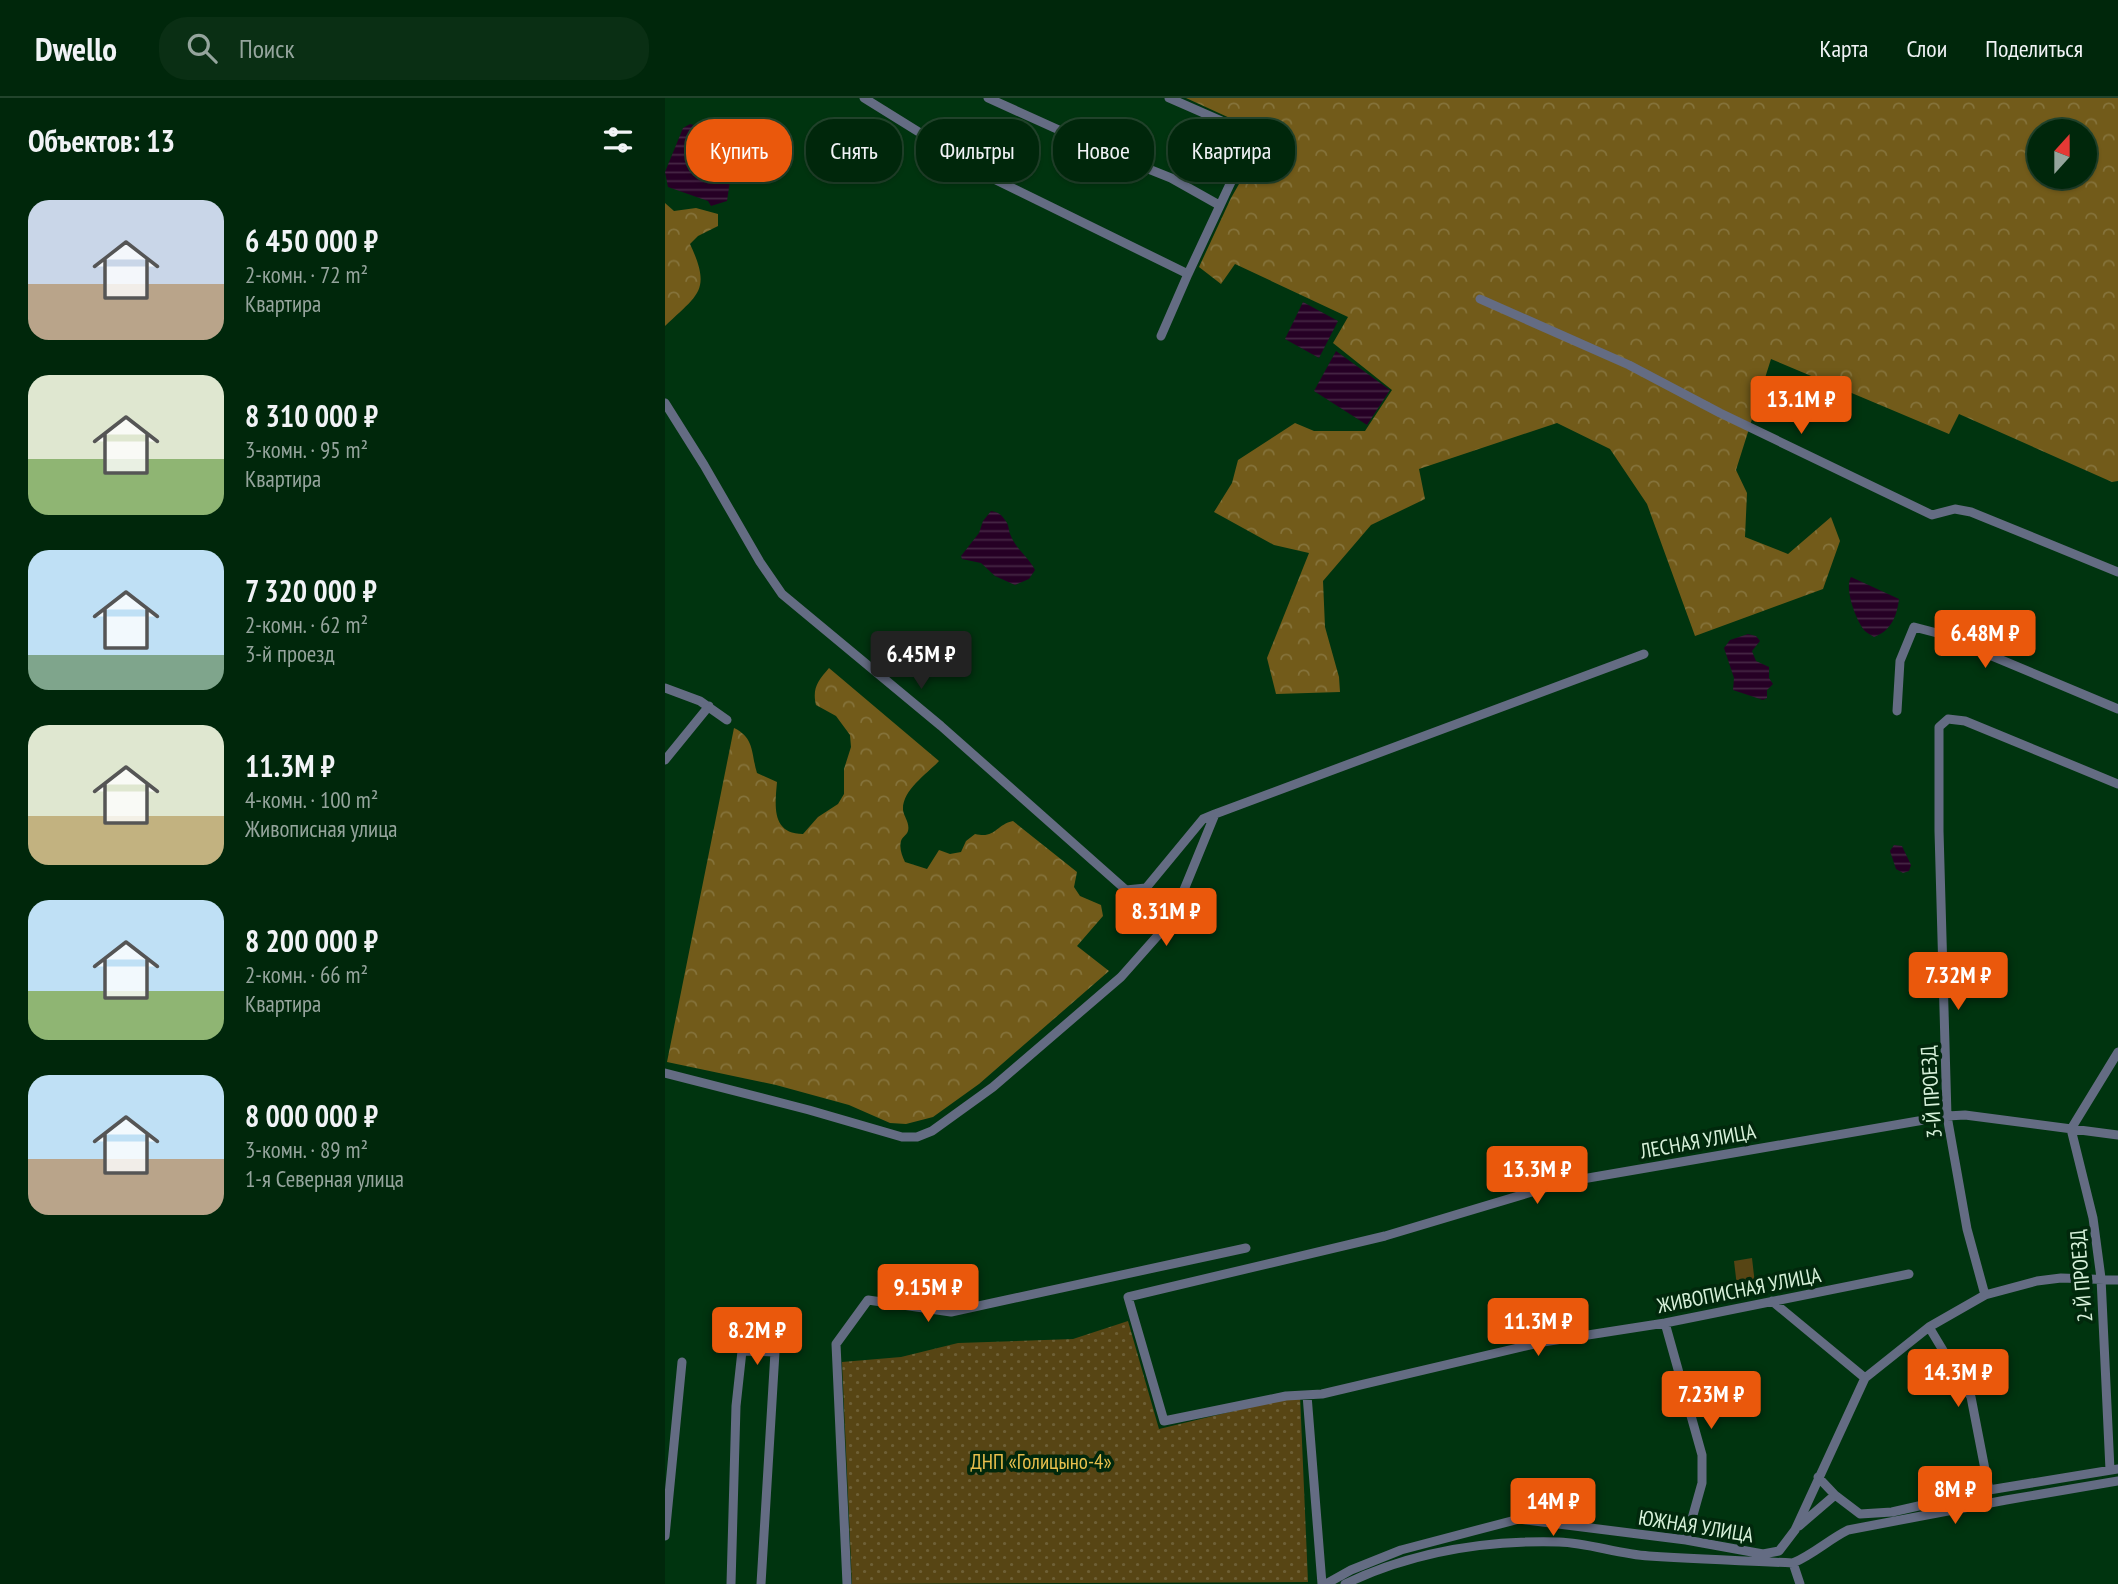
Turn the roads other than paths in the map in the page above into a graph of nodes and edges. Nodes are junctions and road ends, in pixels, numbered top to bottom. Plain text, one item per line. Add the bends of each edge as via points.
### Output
1 (864, 98) edge
2 (988, 98) edge
3 (1169, 98) edge
4 (1219, 205) junction
5 (1188, 274) junction
6 (1480, 299) dead end
7 (1161, 336) dead end
8 (665, 403) edge
9 (2118, 572) edge
10 (1644, 654) dead end
11 (665, 688) edge
12 (709, 706) junction
13 (2118, 709) edge
14 (1897, 712) dead end
15 (727, 720) dead end
16 (665, 760) edge
17 (2118, 783) edge
18 (1215, 814) junction
19 (2118, 1052) edge
20 (665, 1073) edge
21 (1947, 1116) junction
22 (2071, 1129) junction
23 (2118, 1135) edge
24 (1246, 1248) dead end
25 (1909, 1274) dead end
26 (2101, 1278) junction
27 (2118, 1280) edge
28 (1985, 1295) junction
29 (1772, 1301) junction
30 (1665, 1323) junction
31 (1929, 1326) junction
32 (682, 1362) dead end
33 (1865, 1378) junction
34 (1307, 1395) junction
35 (1164, 1421) joint
36 (2114, 1470) edge
37 (1818, 1477) junction
38 (2118, 1481) edge
39 (1989, 1490) junction
40 (1835, 1495) junction
41 (1795, 1530) junction
42 (665, 1536) edge
43 (1686, 1540) junction
44 (1793, 1563) junction
45 (731, 1584) edge
46 (761, 1584) edge
47 (847, 1584) edge
48 (1324, 1584) edge
49 (1345, 1584) edge
50 (1800, 1584) edge

1 - 5 street via 996,180
2 - 4 street via 1171,178
3 - 4 street via 1252,137
4 - 5 street
5 - 7 street
6 - 9 street via 1629,365 1932,515 1955,509 1971,512
8 - 18 street via 782,594 941,726 1126,890 1146,888 1203,819
10 - 18 street
11 - 12 street
12 - 15 street
12 - 16 street
13 - 14 street via 1914,628 1900,661
17 - 21 street, 3-Й ПРОЕЗД via 1965,721 1948,719 1939,727
18 - 20 street via 1179,902 1142,954 993,1087 932,1130 902,1137
19 - 22 street
21 - 22 street, ЛЕСНАЯ УЛИЦА
21 - 28 street, 3-Й ПРОЕЗД via 1966,1229
21 - 35 street, ЛЕСНАЯ УЛИЦА via 1565,1182 1385,1236 1128,1297
22 - 23 street, ЛЕСНАЯ УЛИЦА
22 - 26 street, 2-Й ПРОЕЗД via 2093,1218
24 - 47 street via 951,1312 868,1300 836,1344
25 - 29 street, ЖИВОПИСНАЯ УЛИЦА
26 - 27 street
26 - 28 street via 2037,1282
26 - 36 street, 2-Й ПРОЕЗД
28 - 31 street
29 - 30 street, ЖИВОПИСНАЯ УЛИЦА
29 - 33 street
30 - 34 street, ЖИВОПИСНАЯ УЛИЦА via 1543,1342
30 - 43 street via 1702,1455 1702,1483
31 - 33 street
31 - 39 street via 1971,1396
32 - 42 street
33 - 37 street
34 - 35 street, ЖИВОПИСНАЯ УЛИЦА
34 - 48 street
36 - 39 street
37 - 40 street
37 - 41 street
38 - 44 street via 1848,1530
39 - 40 street via 1860,1514
40 - 41 street
41 - 43 street, ЮЖНАЯ УЛИЦА via 1779,1551 1763,1555
43 - 48 street, ЮЖНАЯ УЛИЦА via 1519,1519 1401,1550
44 - 49 street via 1645,1556 1560,1542 1470,1545 1419,1556
44 - 50 street
45 - 46 street via 742,1351 775,1352

